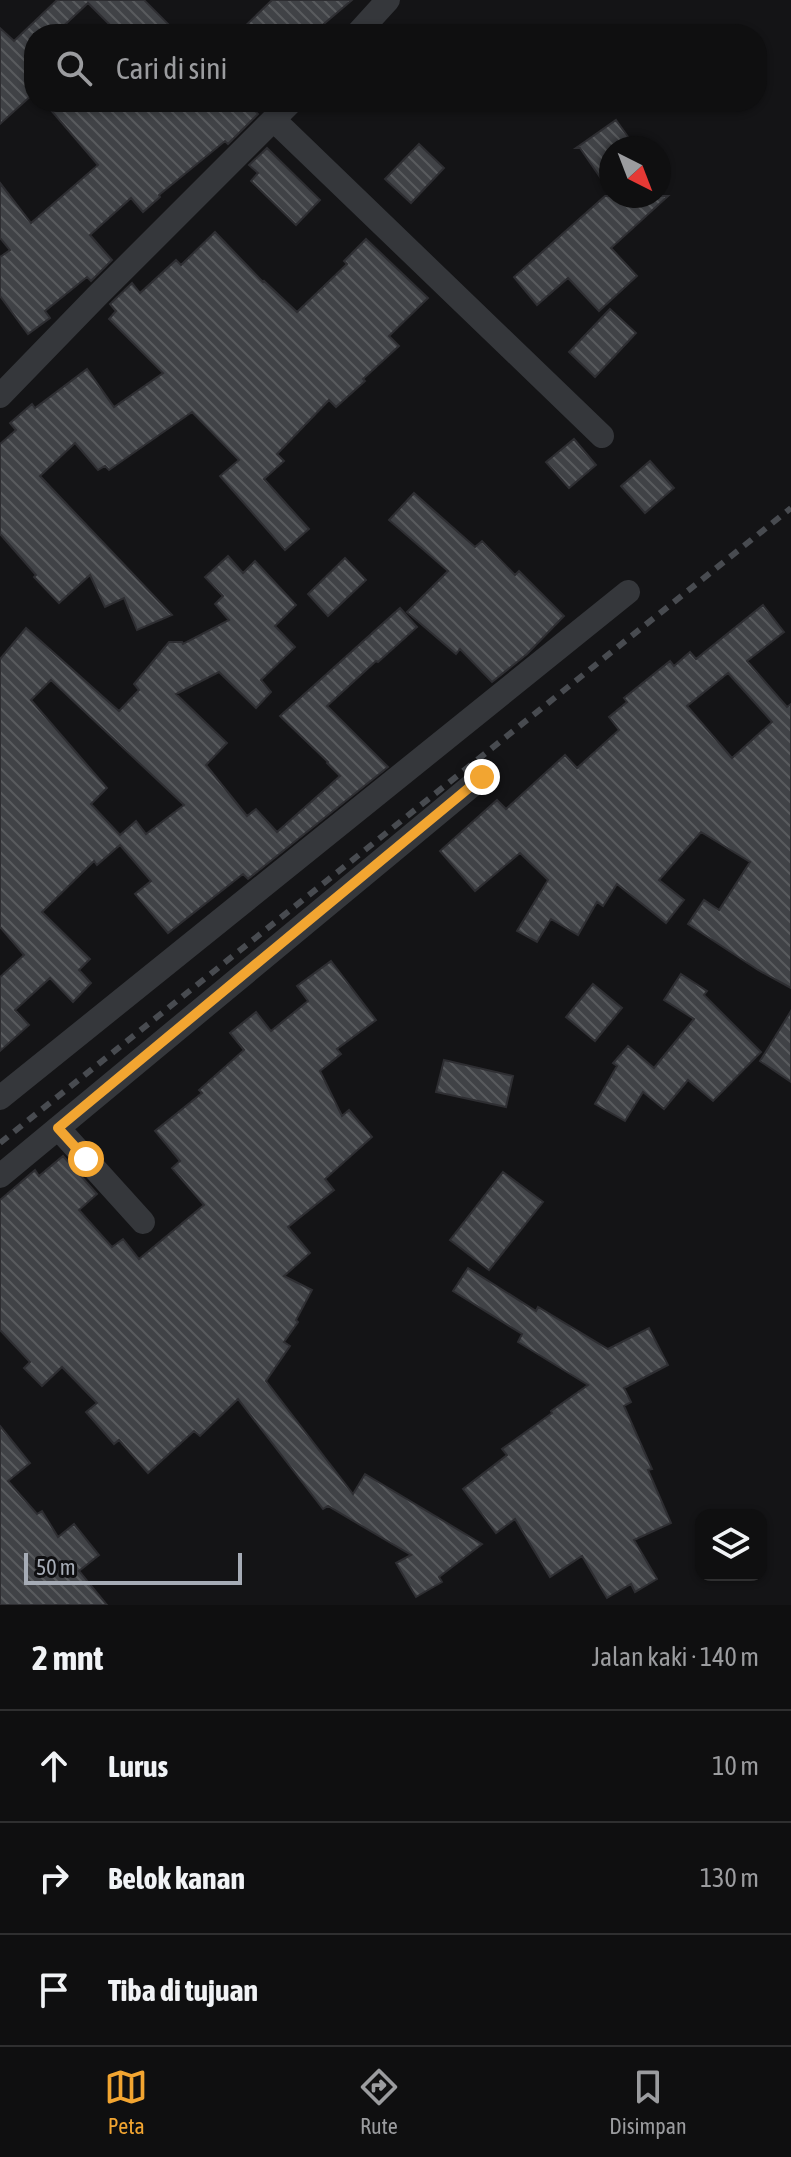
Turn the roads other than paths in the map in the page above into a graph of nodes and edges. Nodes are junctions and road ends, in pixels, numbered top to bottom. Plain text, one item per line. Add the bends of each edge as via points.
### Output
1 (388, 0) edge
2 (366, 24) edge
3 (282, 112) edge
4 (274, 120) junction
5 (0, 396) edge
6 (602, 436) dead end
7 (628, 592) dead end
8 (482, 777) dead end
9 (0, 1098) edge
10 (58, 1128) junction
11 (0, 1176) edge
12 (143, 1222) dead end

1 - 2 street
3 - 4 street
4 - 5 street
4 - 6 street
7 - 9 street
8 - 10 street
10 - 11 street
10 - 12 street

